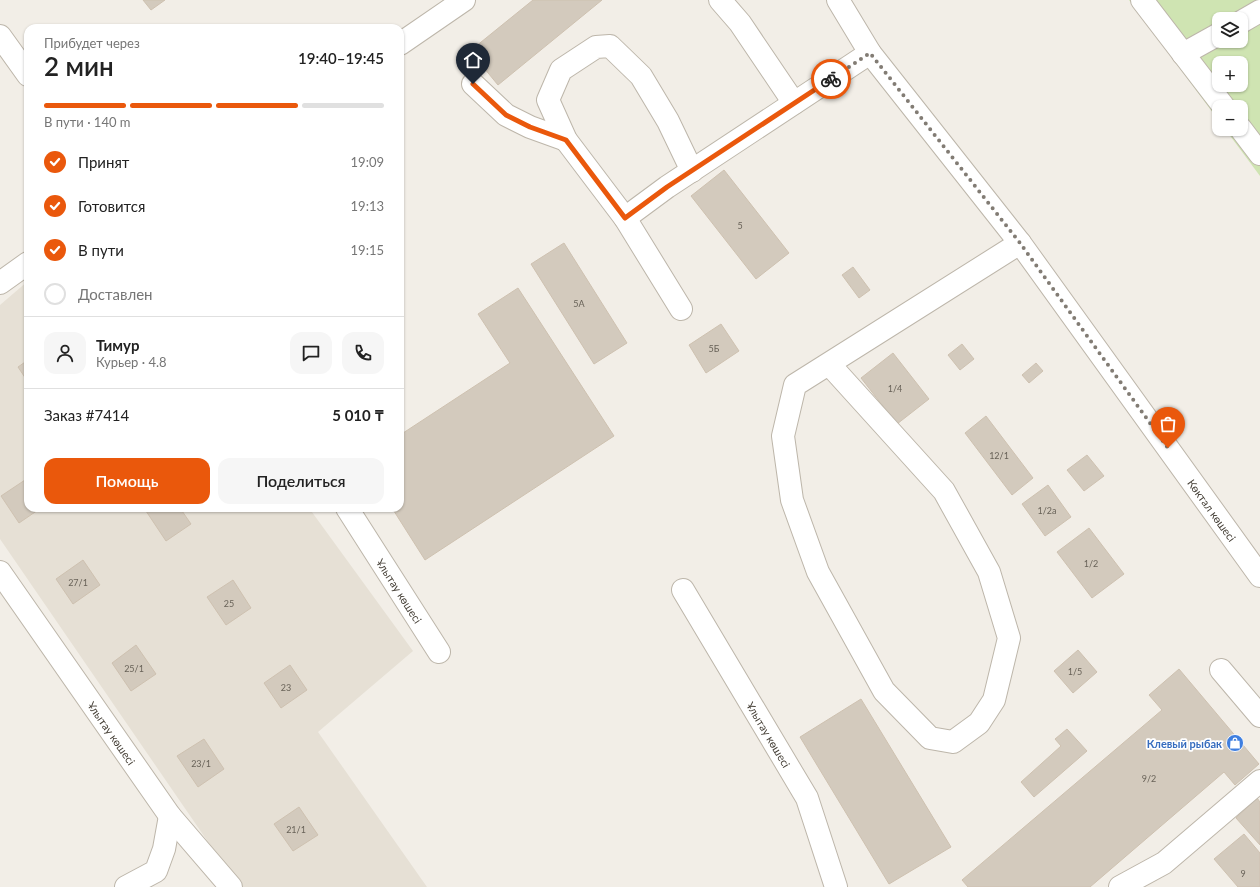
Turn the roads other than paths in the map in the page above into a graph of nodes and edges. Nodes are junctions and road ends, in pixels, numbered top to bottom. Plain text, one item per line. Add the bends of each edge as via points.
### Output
1 (464, 0) edge
2 (720, 0) edge
3 (838, 0) edge
4 (1142, 0) edge
5 (1260, 11) edge
6 (1248, 18) edge
7 (0, 36) edge
8 (1212, 38) edge
9 (404, 41) edge
10 (870, 53) junction
11 (1183, 54) junction
12 (24, 69) edge
13 (473, 84) dead end
14 (1219, 100) edge
15 (794, 103) junction
16 (1246, 136) edge
17 (566, 140) junction
18 (1260, 154) edge
19 (692, 171) junction
20 (625, 218) junction
21 (1020, 243) junction
22 (24, 266) edge
23 (0, 283) edge
24 (681, 309) dead end
25 (830, 364) junction
26 (350, 512) edge
27 (0, 572) edge
28 (1260, 576) edge
29 (683, 590) dead end
30 (439, 652) dead end
31 (1221, 670) dead end
32 (1260, 716) edge
33 (1260, 781) edge
34 (170, 816) junction
35 (126, 887) edge
36 (231, 887) edge
37 (836, 887) edge
38 (1120, 887) edge

1 - 9 street
2 - 15 street via 740,23
3 - 10 street, Көктал көшесі
4 - 11 street
5 - 6 street
7 - 12 street
8 - 11 street
10 - 15 street
10 - 21 street, Көктал көшесі
11 - 14 street
13 - 17 street via 506,115
15 - 19 street
16 - 18 street
17 - 19 street via 548,100 561,70 596,47 610,46 641,76 668,121
17 - 20 street
19 - 20 street
20 - 24 street
21 - 25 street
21 - 28 street, Көктал көшесі
22 - 23 street
25 - 25 street via 795,385 783,436 792,500 818,572 884,691 930,738 953,742 979,723 994,700 1009,638 989,572 944,491
26 - 30 street, Ұлытау көшесі
27 - 34 street, Ұлытау көшесі
29 - 37 street, Ұлытау көшесі via 807,798
31 - 32 street
33 - 38 street via 1164,863
34 - 35 street via 164,849 156,872
34 - 36 street, Ұлытау көшесі

